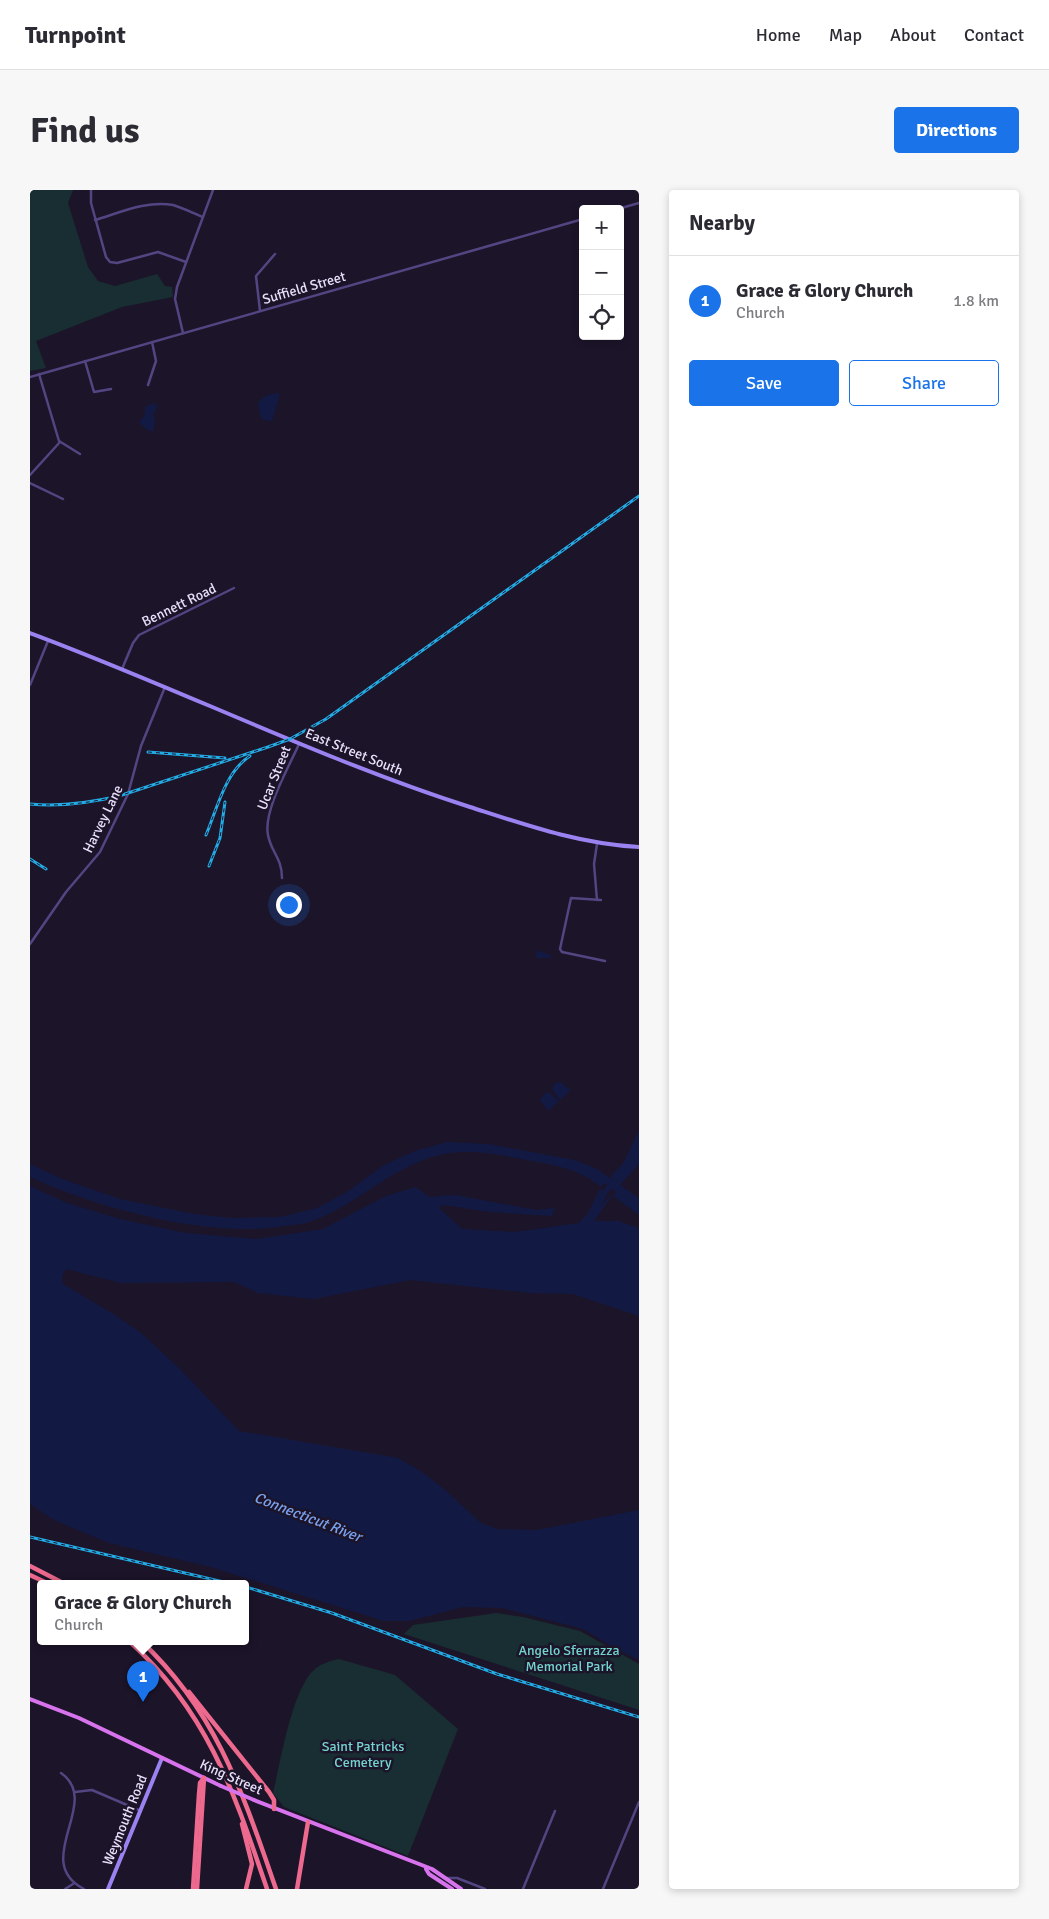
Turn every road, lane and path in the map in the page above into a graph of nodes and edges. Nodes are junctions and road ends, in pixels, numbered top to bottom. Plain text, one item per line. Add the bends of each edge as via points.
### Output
1 (91, 190) edge
2 (213, 190) edge
3 (639, 203) edge
4 (624, 207) edge
5 (203, 217) junction
6 (95, 220) junction
7 (579, 220) edge
8 (275, 254) dead end
9 (186, 262) junction
10 (260, 311) junction
11 (184, 333) junction
12 (152, 342) junction
13 (85, 361) junction
14 (39, 374) junction
15 (30, 377) edge
16 (148, 385) dead end
17 (111, 389) dead end
18 (60, 442) junction
19 (80, 454) dead end
20 (30, 474) edge
21 (30, 482) edge
22 (63, 499) dead end
23 (234, 588) dead end
24 (30, 633) edge
25 (49, 640) junction
26 (122, 669) junction
27 (30, 686) edge
28 (165, 687) junction
29 (300, 743) junction
30 (597, 844) junction
31 (639, 847) edge
32 (282, 878) dead end
33 (597, 900) junction
34 (601, 900) dead end
35 (30, 944) edge
36 (605, 961) dead end
37 (30, 1566) edge
38 (58, 1580) edge
39 (133, 1645) edge
40 (145, 1645) edge
41 (185, 1690) junction
42 (30, 1699) edge
43 (162, 1758) junction
44 (61, 1773) dead end
45 (204, 1778) junction
46 (76, 1792) junction
47 (639, 1802) edge
48 (274, 1809) junction
49 (240, 1810) junction
50 (141, 1811) junction
51 (555, 1811) dead end
52 (308, 1822) junction
53 (426, 1869) junction
54 (446, 1878) junction
55 (443, 1883) junction
56 (73, 1884) junction
57 (65, 1889) edge
58 (84, 1889) edge
59 (108, 1889) edge
60 (195, 1889) edge
61 (246, 1889) edge
62 (267, 1889) edge
63 (276, 1889) edge
64 (297, 1889) edge
65 (452, 1889) edge
66 (461, 1889) edge
67 (484, 1889) edge
68 (523, 1889) edge
69 (603, 1889) edge

1 - 6 street via 89,196
2 - 5 street
3 - 4 street
5 - 6 street via 162,204 138,207
5 - 9 street
6 - 9 street via 110,262 158,252
7 - 10 street, Suffield Street
8 - 10 street via 256,276
9 - 11 street via 176,299
10 - 11 street, Suffield Street
11 - 12 street, Suffield Street
12 - 13 street, Suffield Street
12 - 16 street via 156,360
13 - 14 street, Suffield Street
13 - 17 street via 94,391
14 - 15 street, Suffield Street
14 - 18 street
18 - 19 street
18 - 20 street
21 - 22 street
23 - 26 street, Bennett Road via 140,635
24 - 25 main road, East Street South
25 - 26 main road, East Street South
25 - 27 street
26 - 28 main road, East Street South
28 - 29 main road, East Street South
28 - 35 street, Harvey Lane via 142,743 128,794 100,852 66,892
29 - 30 main road, East Street South via 444,799
29 - 32 street, Ucar Street via 268,821 268,837 280,859
30 - 31 main road, East Street South
30 - 33 street via 594,864
33 - 34 street
33 - 36 street via 570,899 560,950
37 - 38 highway
39 - 49 highway via 164,1676 196,1720 221,1763
40 - 41 highway
41 - 48 highway via 196,1698 269,1792 274,1800
41 - 63 highway via 230,1763
42 - 43 main road, King Street
43 - 45 main road, King Street
43 - 50 main road, Weymouth Road
44 - 46 street
45 - 48 main road, King Street, bridge
45 - 60 highway via 199,1794
46 - 50 street via 92,1790
46 - 56 street via 62,1854
47 - 69 street
48 - 52 main road, King Street
49 - 61 highway via 252,1864
49 - 62 highway
50 - 59 main road, Weymouth Road
51 - 68 street
52 - 53 main road, King Street
52 - 64 highway
53 - 54 main road, King Street
53 - 55 main road, King Street
54 - 55 street
54 - 66 main road, King Street
54 - 67 street via 457,1878
55 - 65 main road, King Street
56 - 57 street
56 - 58 street

